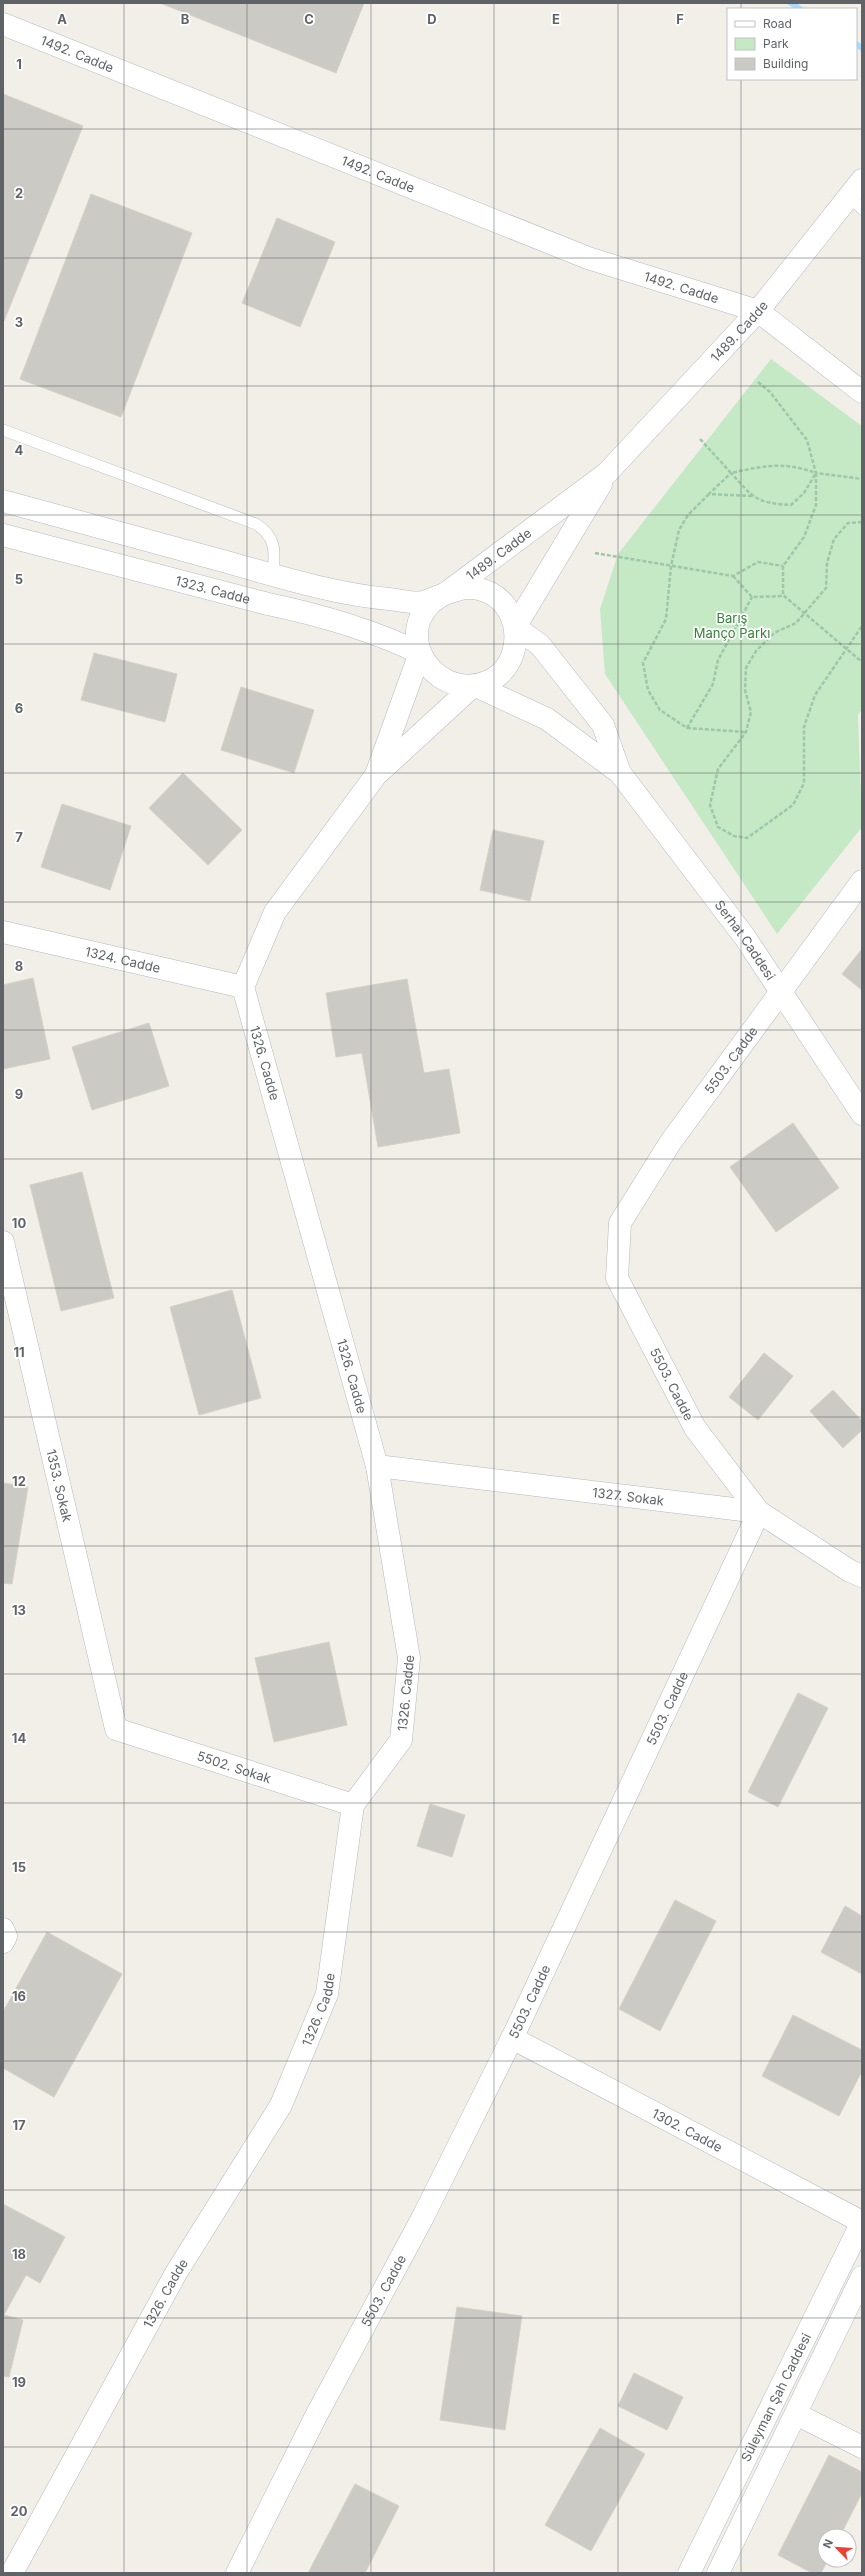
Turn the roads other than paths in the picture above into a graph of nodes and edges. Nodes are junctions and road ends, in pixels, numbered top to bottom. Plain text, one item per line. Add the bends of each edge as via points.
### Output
1 (3, 24) edge
2 (858, 195) edge
3 (758, 311) junction
4 (862, 392) edge
5 (3, 430) edge
6 (607, 473) junction
7 (3, 501) edge
8 (3, 535) edge
9 (273, 575) junction
10 (449, 591) junction
11 (515, 627) junction
12 (420, 653) junction
13 (475, 686) junction
14 (620, 773) junction
15 (376, 775) junction
16 (862, 881) edge
17 (3, 932) edge
18 (244, 987) junction
19 (780, 990) junction
20 (862, 1114) edge
21 (3, 1242) edge
22 (377, 1466) junction
23 (759, 1512) junction
24 (862, 1576) edge
25 (116, 1729) joint
26 (353, 1805) junction
27 (3, 1929) edge
28 (3, 1942) edge
29 (512, 2038) junction
30 (862, 2222) edge
31 (862, 2277) edge
32 (796, 2414) junction
33 (862, 2447) edge
34 (12, 2573) edge
35 (237, 2573) edge
36 (689, 2573) edge
37 (718, 2573) edge

1 - 3 street, 1492. Cadde via 588,258
2 - 3 street, 1489. Cadde
3 - 4 street
3 - 6 street, 1489. Cadde
5 - 9 lane via 256,524 263,528 276,551
6 - 10 street, 1489. Cadde
6 - 11 street, 1489. Cadde
7 - 9 street
8 - 12 street, 1323. Cadde via 303,611 379,634
9 - 10 street via 386,599 422,602
10 - 11 street via 477,588 490,593 502,602 510,613
10 - 12 street via 430,604 424,613 418,632
11 - 13 street via 515,645 511,659 502,671 490,680
11 - 14 street via 540,645 603,725
12 - 13 street via 429,669 442,680 457,685
12 - 15 street
13 - 14 street via 547,719
13 - 15 street
14 - 19 street, Serhat Caddesi via 744,936
15 - 18 street via 275,912
16 - 19 street, 5503. Cadde
17 - 18 street, 1324. Cadde
18 - 22 street, 1326. Cadde
19 - 20 street, Serhat Caddesi
19 - 23 street, 5503. Cadde via 670,1143 620,1223 617,1278 695,1428
21 - 25 street, 1353. Sokak
22 - 23 street, 1327. Sokak
22 - 26 street, 1326. Cadde via 409,1658 401,1740
23 - 24 street, 1327. Sokak via 850,1571
23 - 29 street, 5503. Cadde
25 - 26 street, 5502. Sokak
26 - 34 street, 1326. Cadde via 327,1994 281,2105 176,2273
27 - 28 street via 6,1936
29 - 30 street, 1302. Cadde
29 - 35 street, 5503. Cadde via 424,2215 317,2414
30 - 36 street, Süleyman Şah Caddesi
31 - 32 street, Süleyman Şah Caddesi
32 - 33 street
32 - 37 street, Süleyman Şah Caddesi

